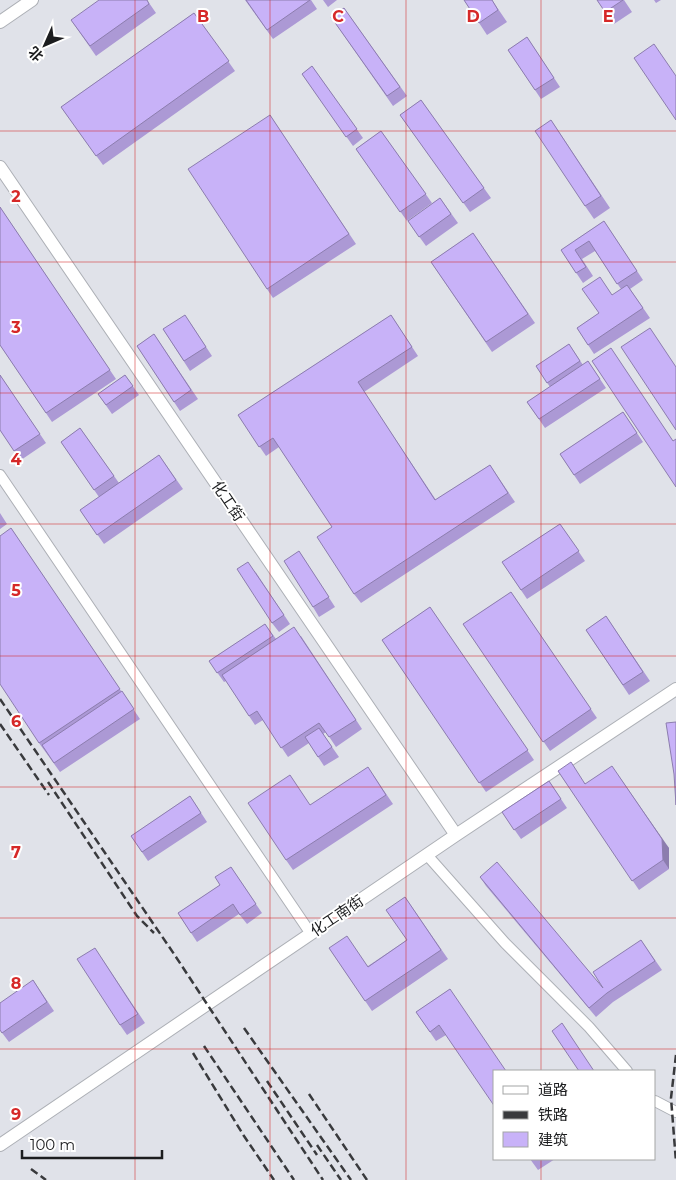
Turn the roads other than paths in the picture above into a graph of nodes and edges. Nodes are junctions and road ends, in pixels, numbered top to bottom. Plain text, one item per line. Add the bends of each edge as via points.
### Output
1 (32, 0) edge
2 (0, 22) edge
3 (0, 167) edge
4 (0, 475) edge
5 (676, 689) edge
6 (456, 836) junction
7 (427, 855) junction
8 (311, 934) junction
9 (626, 1070) edge
10 (656, 1102) edge
11 (676, 1112) edge
12 (0, 1145) edge

1 - 2 street
3 - 6 street, 化工街
4 - 8 street
5 - 6 street, 化工南街
6 - 7 street, 化工南街
7 - 8 street, 化工南街
7 - 9 street via 505,943 589,1027
8 - 12 street, 化工南街
10 - 11 street

